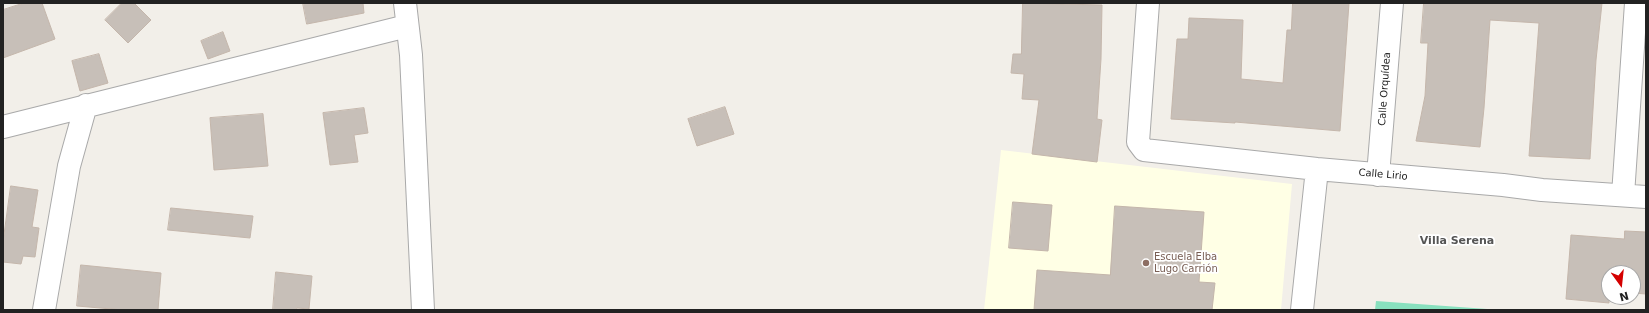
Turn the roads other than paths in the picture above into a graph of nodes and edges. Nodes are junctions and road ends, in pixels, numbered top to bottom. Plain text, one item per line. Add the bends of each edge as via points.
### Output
1 (405, 3) edge
2 (1148, 3) edge
3 (1392, 3) edge
4 (1636, 3) edge
5 (407, 26) junction
6 (86, 105) junction
7 (3, 127) edge
8 (1317, 169) junction
9 (1378, 174) junction
10 (1623, 195) junction
11 (1646, 197) edge
12 (44, 310) edge
13 (423, 310) edge
14 (1302, 310) edge

1 - 5 street
2 - 8 street, Calle Lirio via 1138,142 1144,150
3 - 9 street, Calle Orquídea
4 - 10 street
5 - 6 street
5 - 13 street via 411,55
6 - 7 street
6 - 12 street via 69,166
8 - 9 street, Calle Lirio
8 - 14 street
9 - 10 street, Calle Lirio
10 - 11 street, Calle Lirio

